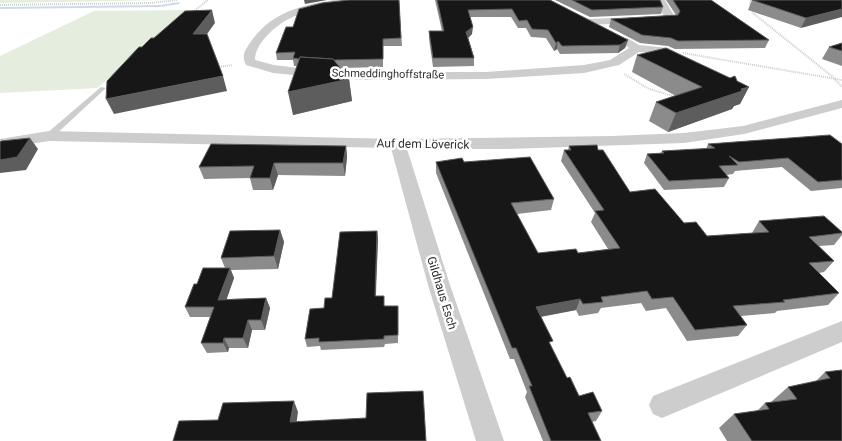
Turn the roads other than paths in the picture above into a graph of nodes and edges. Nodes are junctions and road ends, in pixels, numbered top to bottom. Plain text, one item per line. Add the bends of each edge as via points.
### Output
1 (364, 0) edge
2 (660, 0) edge
3 (636, 48) junction
4 (668, 51) edge
5 (103, 88) dead end
6 (842, 104) edge
7 (49, 136) junction
8 (0, 144) edge
9 (398, 144) junction
10 (842, 331) edge
11 (662, 405) dead end
12 (490, 441) edge

1 - 3 street, Schmeddinghoffstraße via 287,13 260,37 250,52 250,62 265,68 402,76 534,74 612,64
2 - 3 street via 671,19 582,20
3 - 4 street
5 - 7 lane
6 - 9 street, Auf dem Löverick via 744,130 684,138
7 - 8 street, Auf dem Löverick
7 - 9 street, Auf dem Löverick
9 - 12 street, Gildhaus Esch via 439,285
10 - 11 street

